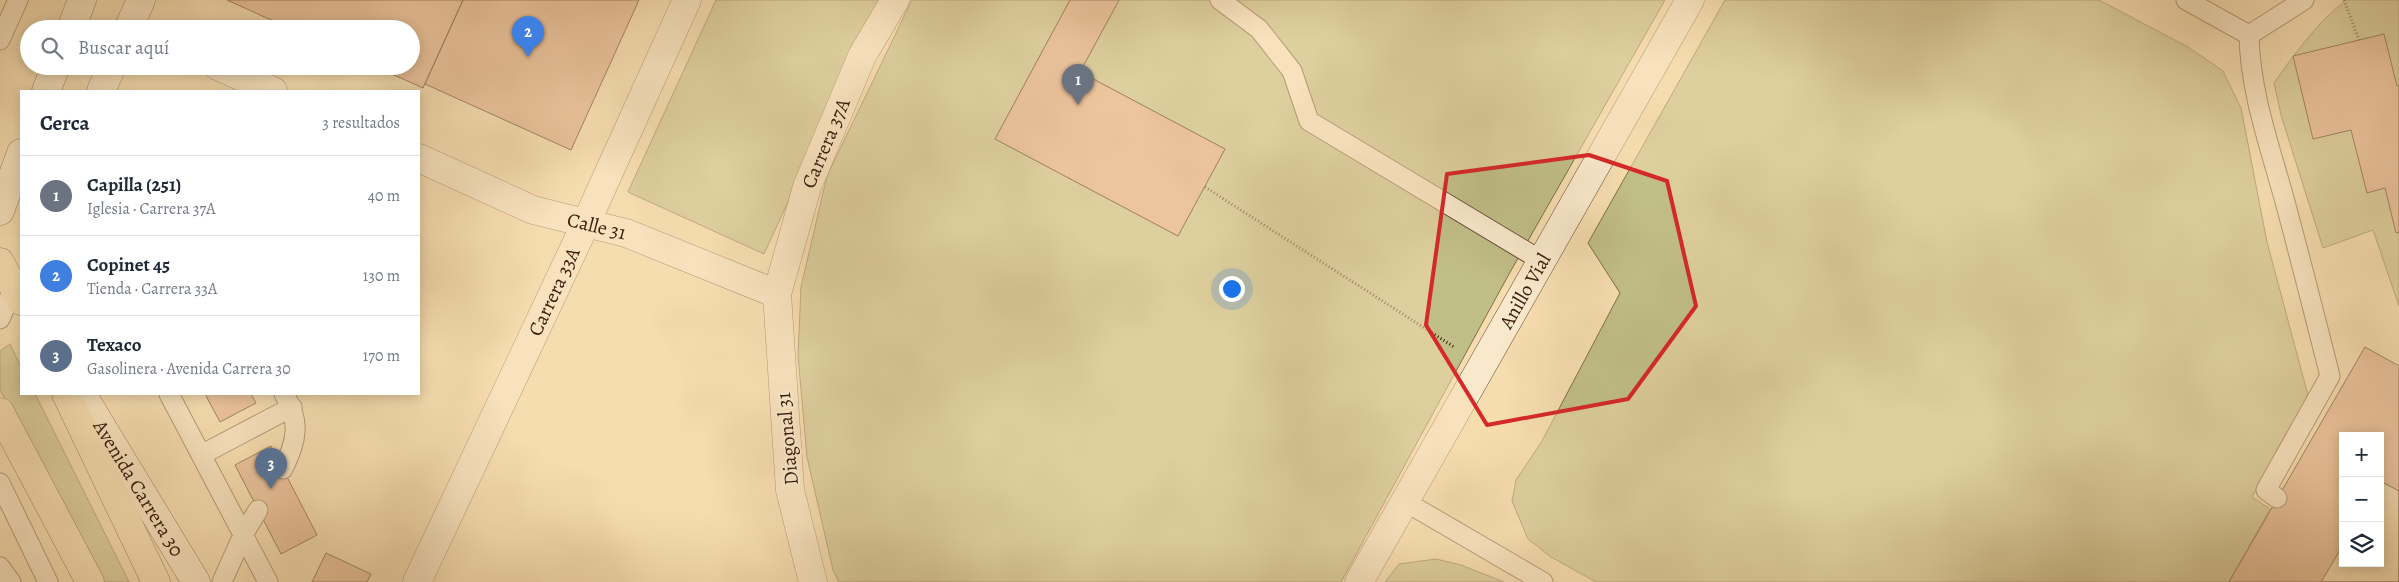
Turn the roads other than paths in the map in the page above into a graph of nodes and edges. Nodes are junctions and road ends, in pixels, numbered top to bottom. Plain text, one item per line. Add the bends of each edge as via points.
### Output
1 (18, 0) edge
2 (82, 0) edge
3 (141, 0) edge
4 (687, 0) edge
5 (895, 0) edge
6 (1220, 0) edge
7 (1690, 0) edge
8 (2186, 0) edge
9 (2304, 0) edge
10 (74, 20) edge
11 (134, 20) edge
12 (2249, 35) junction
13 (0, 40) edge
14 (52, 75) edge
15 (108, 75) edge
16 (238, 75) edge
17 (46, 90) edge
18 (101, 90) edge
19 (271, 90) edge
20 (20, 156) edge
21 (420, 158) edge
22 (0, 211) edge
23 (586, 223) junction
24 (1542, 261) junction
25 (0, 262) edge
26 (20, 290) edge
27 (777, 294) junction
28 (0, 319) edge
29 (66, 395) edge
30 (83, 395) edge
31 (169, 395) edge
32 (288, 400) edge
33 (0, 412) edge
34 (201, 455) junction
35 (283, 469) dead end
36 (0, 482) edge
37 (2277, 498) dead end
38 (1404, 500) junction
39 (258, 510) dead end
40 (243, 535) junction
41 (0, 567) edge
42 (11, 582) edge
43 (48, 582) edge
44 (90, 582) edge
45 (156, 582) edge
46 (196, 582) edge
47 (222, 582) edge
48 (268, 582) edge
49 (417, 582) edge
50 (813, 582) edge
51 (1359, 582) edge
52 (1543, 582) edge

1 - 13 lane
2 - 10 street
3 - 11 street
4 - 23 street, Carrera 33A
5 - 27 street, Carrera 37A via 862,56 807,187
6 - 24 lane via 1259,29 1292,71 1309,121
7 - 24 street, Anillo Vial
8 - 12 lane
9 - 12 lane
12 - 37 lane via 2249,65 2255,97 2330,376 2266,490
14 - 17 street
15 - 18 street
16 - 19 street
20 - 22 street
21 - 23 street, Calle 31 via 533,210
23 - 27 street, Calle 31 via 626,233
23 - 49 street, Carrera 33A
24 - 38 street, Anillo Vial
25 - 26 highway
26 - 28 lane
27 - 50 street, Diagonal 31 via 790,490
29 - 45 highway, Avenida Carrera 30
30 - 46 street, Avenida Carrera 30
31 - 34 lane
32 - 34 lane
32 - 35 lane via 296,428 291,453
33 - 44 highway
34 - 40 lane
36 - 43 lane
38 - 51 street, Anillo Vial
38 - 52 lane
39 - 40 lane
40 - 47 lane
40 - 48 lane
41 - 42 lane

